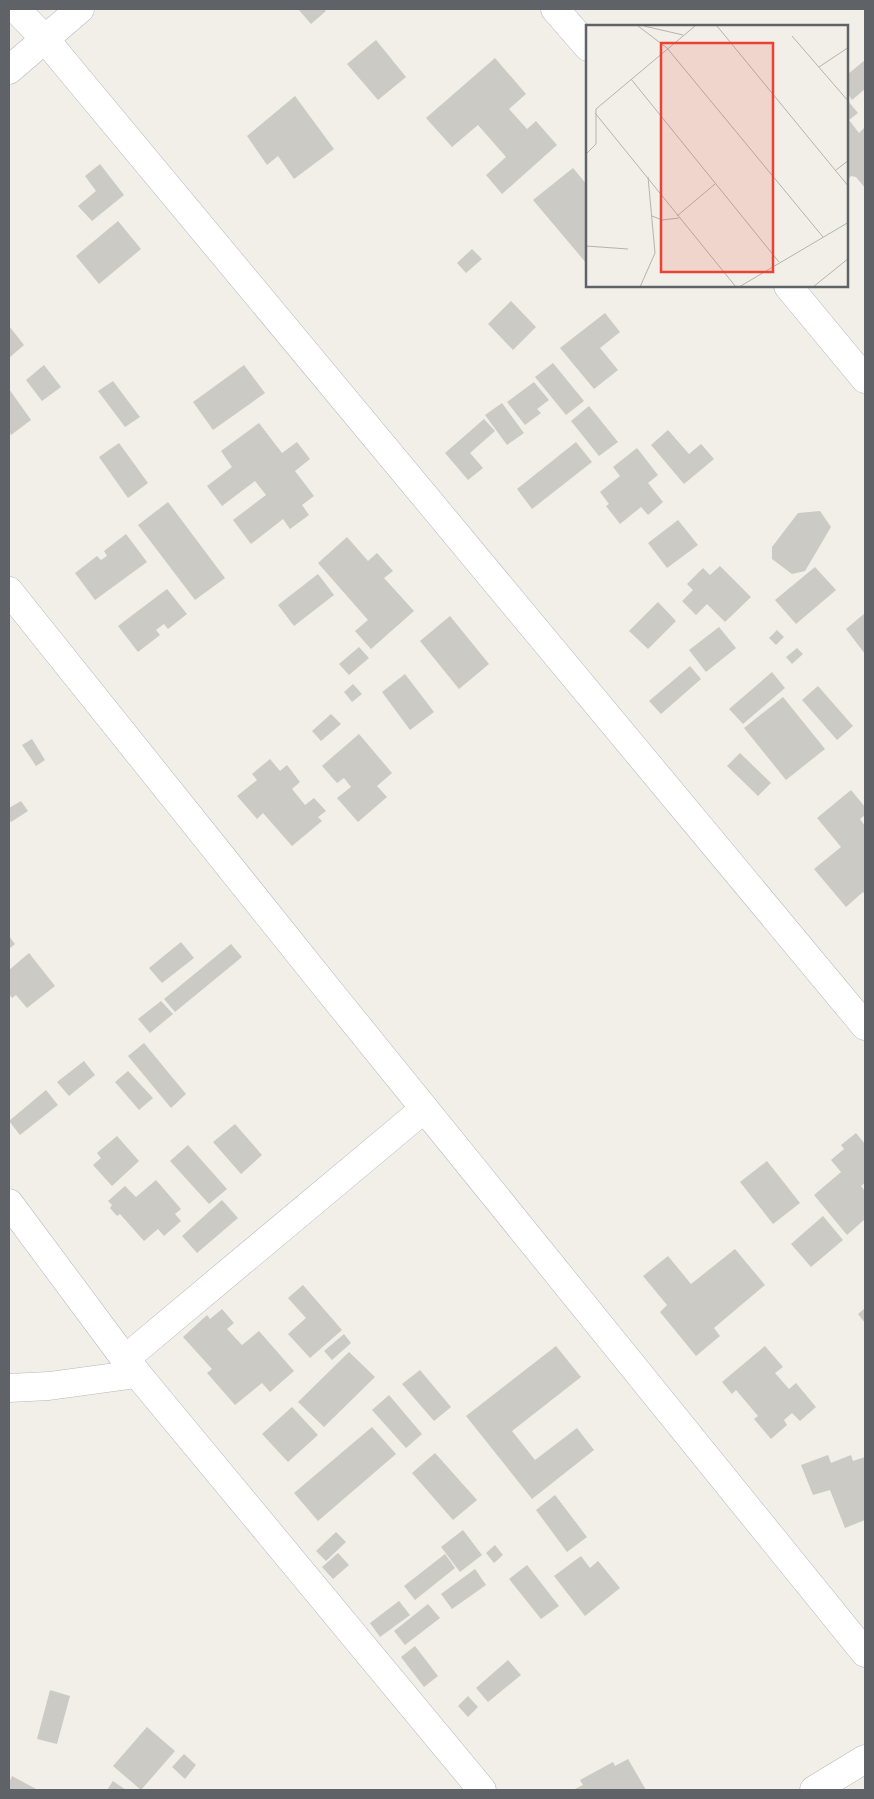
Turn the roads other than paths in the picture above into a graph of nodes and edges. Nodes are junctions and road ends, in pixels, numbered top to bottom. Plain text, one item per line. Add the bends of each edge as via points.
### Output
1 (16, 9) edge
2 (80, 9) edge
3 (555, 9) edge
4 (44, 38) junction
5 (586, 45) edge
6 (9, 70) edge
7 (790, 288) edge
8 (865, 379) edge
9 (9, 591) edge
10 (865, 1026) edge
11 (424, 1109) junction
12 (9, 1203) edge
13 (131, 1367) junction
14 (9, 1388) edge
15 (865, 1653) edge
16 (865, 1759) edge
17 (482, 1790) edge
18 (814, 1790) edge

1 - 4 street
2 - 4 street
3 - 5 street
4 - 6 street
4 - 10 street
7 - 8 street
9 - 11 street
11 - 13 street
11 - 15 street
12 - 13 street
13 - 14 street via 49,1386
13 - 17 street
16 - 18 street

